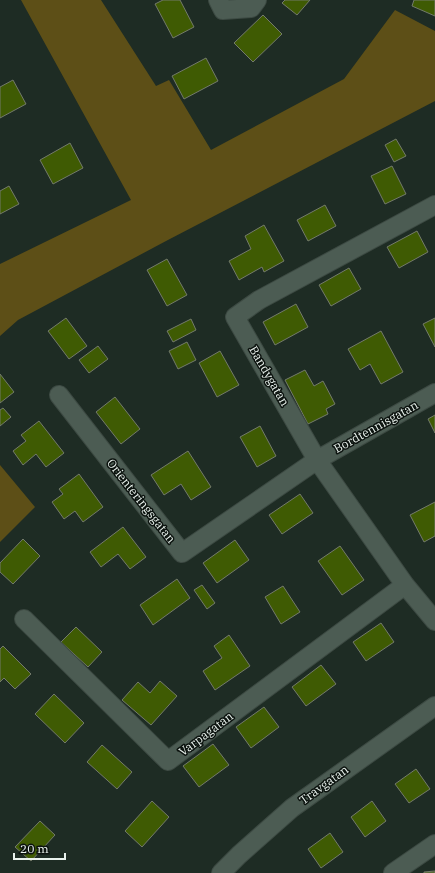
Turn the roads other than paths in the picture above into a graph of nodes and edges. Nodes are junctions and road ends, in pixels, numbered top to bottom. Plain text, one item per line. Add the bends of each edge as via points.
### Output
1 (218, 0) edge
2 (257, 0) edge
3 (435, 205) edge
4 (435, 393) edge
5 (59, 395) dead end
6 (317, 460) junction
7 (406, 585) junction
8 (24, 619) dead end
9 (435, 621) edge
10 (435, 706) edge
11 (435, 844) edge
12 (221, 873) edge
13 (392, 873) edge

1 - 2 street via 223,10 251,8
3 - 6 street, Bandygatan via 259,300 235,317
4 - 6 street, Bordtennisgatan
5 - 6 street, Orienteringsgatan via 182,553
6 - 7 street, Bandygatan
7 - 8 street, Varpagatan via 168,762
7 - 9 street, Bandygatan
10 - 12 street, Travgatan via 292,808
11 - 13 street

